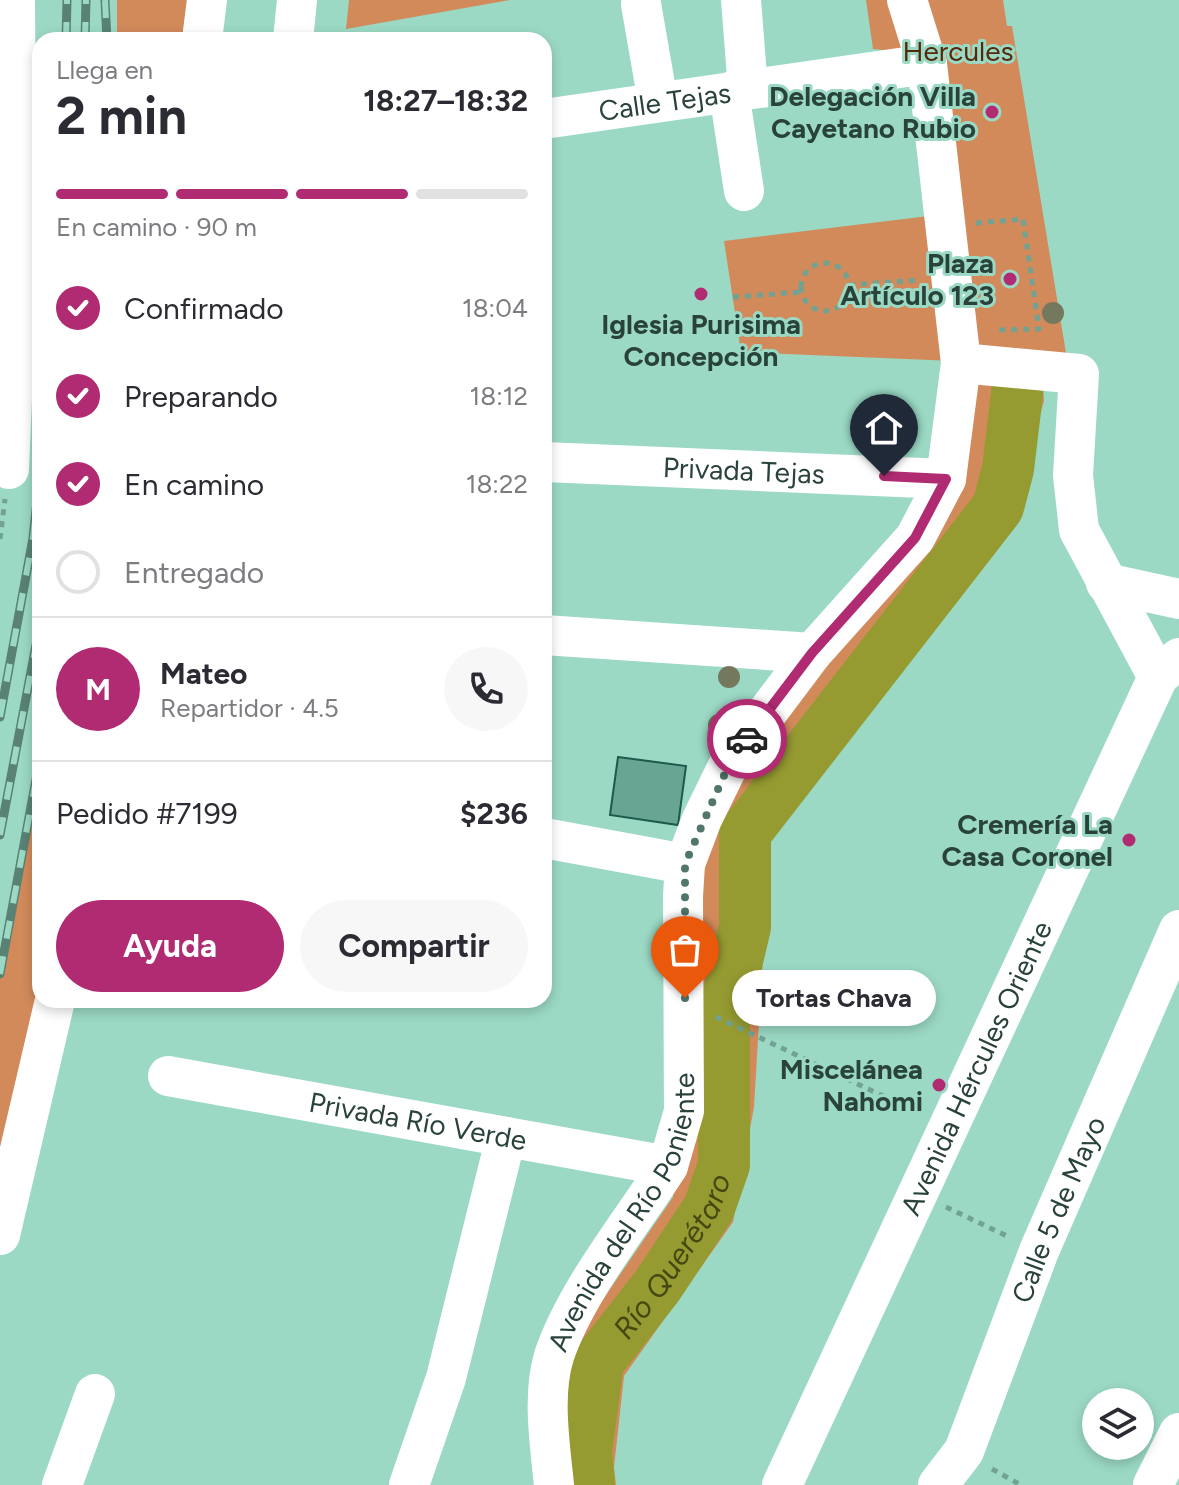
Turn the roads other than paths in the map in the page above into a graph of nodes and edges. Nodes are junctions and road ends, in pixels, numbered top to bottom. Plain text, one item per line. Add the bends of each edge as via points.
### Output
1 (15, 0) edge
2 (207, 0) edge
3 (297, 0) edge
4 (741, 0) edge
5 (907, 0) edge
6 (641, 4) dead end
7 (203, 32) edge
8 (294, 32) edge
9 (927, 64) junction
10 (9, 68) edge
11 (739, 91) junction
12 (658, 102) junction
13 (552, 118) edge
14 (744, 191) dead end
15 (961, 363) junction
16 (552, 462) edge
17 (9, 469) dead end
18 (946, 479) junction
19 (1106, 583) junction
20 (1179, 599) edge
21 (552, 636) edge
22 (812, 653) junction
23 (1168, 667) edge
24 (552, 839) edge
25 (685, 864) junction
26 (1179, 930) edge
27 (53, 1008) edge
28 (168, 1076) dead end
29 (506, 1137) junction
30 (668, 1166) junction
31 (0, 1235) edge
32 (95, 1394) dead end
33 (1179, 1433) edge
34 (62, 1485) edge
35 (409, 1485) edge
36 (554, 1485) edge
37 (782, 1485) edge
38 (938, 1485) edge
39 (1153, 1485) edge

1 - 10 street
2 - 7 street
3 - 8 street
4 - 11 street
5 - 9 street, Avenida del Río Poniente
6 - 12 street
9 - 11 street, Calle Tejas
9 - 15 street, Avenida del Río Poniente
10 - 17 street via 17,281
11 - 12 street, Calle Tejas
11 - 14 street
12 - 13 street, Calle Tejas
15 - 18 street, Avenida del Río Poniente
15 - 19 street via 1079,374 1073,475 1079,530
16 - 18 street, Privada Tejas
18 - 22 street, Avenida del Río Poniente via 915,538
19 - 20 street
19 - 23 street
21 - 22 street
22 - 25 street, Avenida del Río Poniente via 730,762
23 - 37 street, Avenida Hércules Oriente
24 - 25 street
25 - 30 street, Avenida del Río Poniente via 684,1111
26 - 38 street, Calle 5 de Mayo via 1039,1251 964,1451
27 - 31 street
28 - 29 street, Privada Río Verde
29 - 30 street, Privada Río Verde
29 - 35 street via 446,1378
30 - 36 street, Avenida del Río Poniente via 577,1306 554,1357 549,1386
32 - 34 street
33 - 39 street

